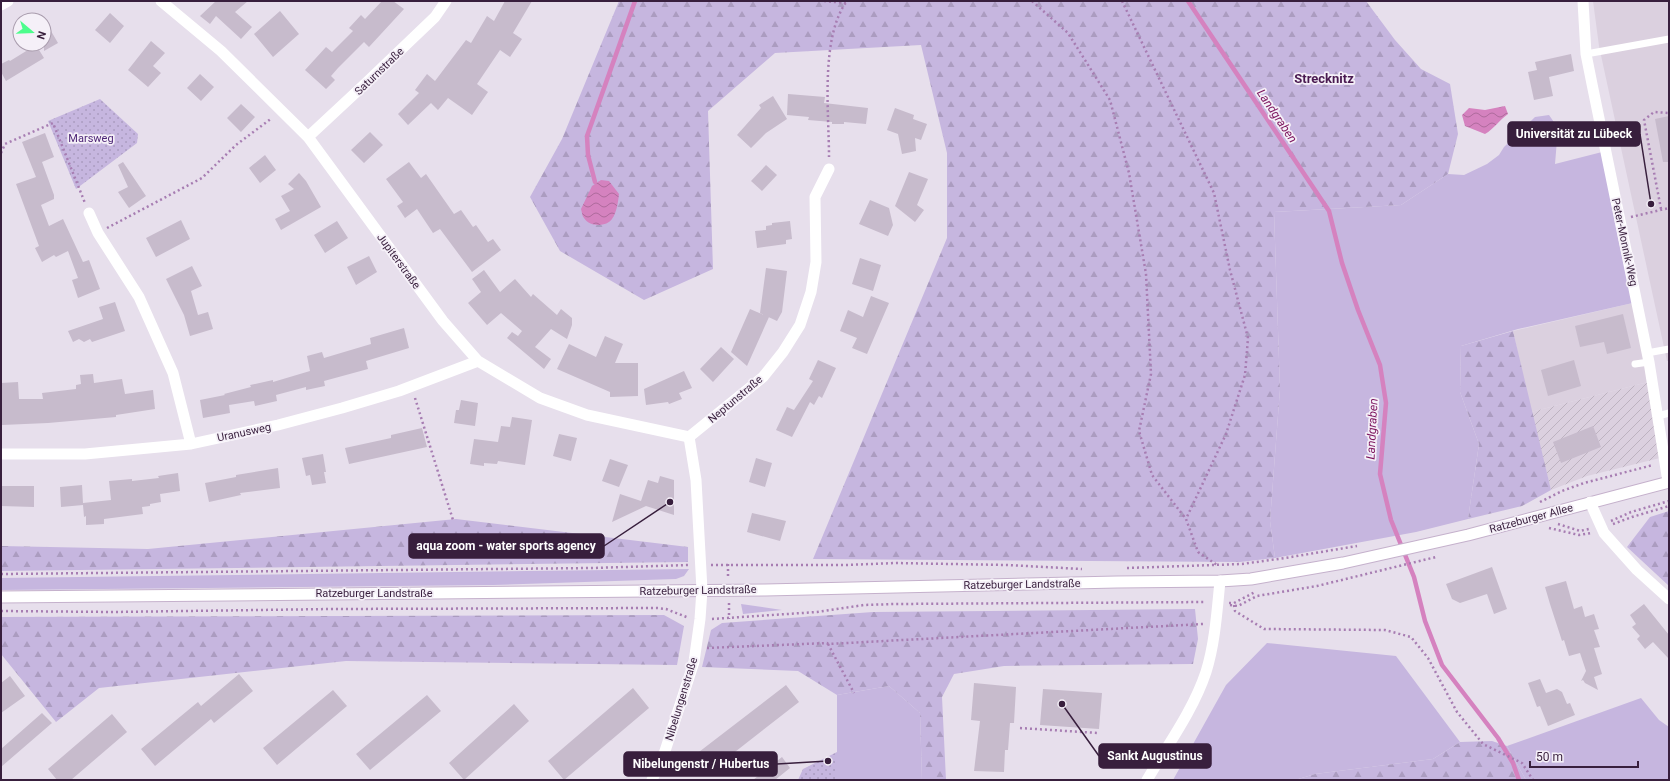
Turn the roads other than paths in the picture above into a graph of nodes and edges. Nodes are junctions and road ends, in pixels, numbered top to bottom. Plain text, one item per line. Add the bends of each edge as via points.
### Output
1 (8, 1) edge
2 (161, 1) edge
3 (446, 1) edge
4 (1583, 1) edge
5 (1, 5) edge
6 (1669, 39) edge
7 (1586, 54) junction
8 (308, 137) junction
9 (829, 169) road end
10 (89, 213) road end
11 (1669, 349) edge
12 (1648, 358) junction
13 (478, 361) junction
14 (1635, 364) dead end
15 (1664, 415) edge
16 (689, 437) junction
17 (191, 444) junction
18 (1, 454) edge
19 (1668, 482) edge
20 (1590, 502) junction
21 (1393, 552) joint
22 (1220, 581) junction
23 (702, 590) junction
24 (1, 596) edge
25 (1669, 599) edge
26 (652, 780) edge
27 (1147, 780) edge

1 - 5 street
2 - 8 street, Jupiterstraße via 222,51
3 - 8 street, Saturnstraße via 435,17
4 - 7 street, Peter-Monnik-Weg
6 - 7 lane
7 - 12 street, Peter-Monnik-Weg
8 - 13 street, Jupiterstraße via 443,321
9 - 16 street, Neptunstraße via 815,197 816,262 811,292 800,325 763,377
10 - 17 street via 98,233 139,297 173,373
11 - 12 lane
12 - 14 lane
12 - 15 street, Peter-Monnik-Weg
13 - 16 street, Jupiterstraße via 540,398 587,415
13 - 17 street, Uranusweg via 412,386 342,408
15 - 19 street, Peter-Monnik-Weg
16 - 23 street via 696,480
17 - 18 street, Uranusweg via 85,454
19 - 20 street, Ratzeburger Allee
20 - 21 street, Ratzeburger Allee
20 - 25 street via 1602,528 1637,570
21 - 22 street, Ratzeburger Landstraße via 1251,579
22 - 23 street, Ratzeburger Landstraße
22 - 27 street via 1216,624 1206,673 1191,705
23 - 24 street, Ratzeburger Landstraße
23 - 26 street, Nibelungenstraße via 694,662 665,751

